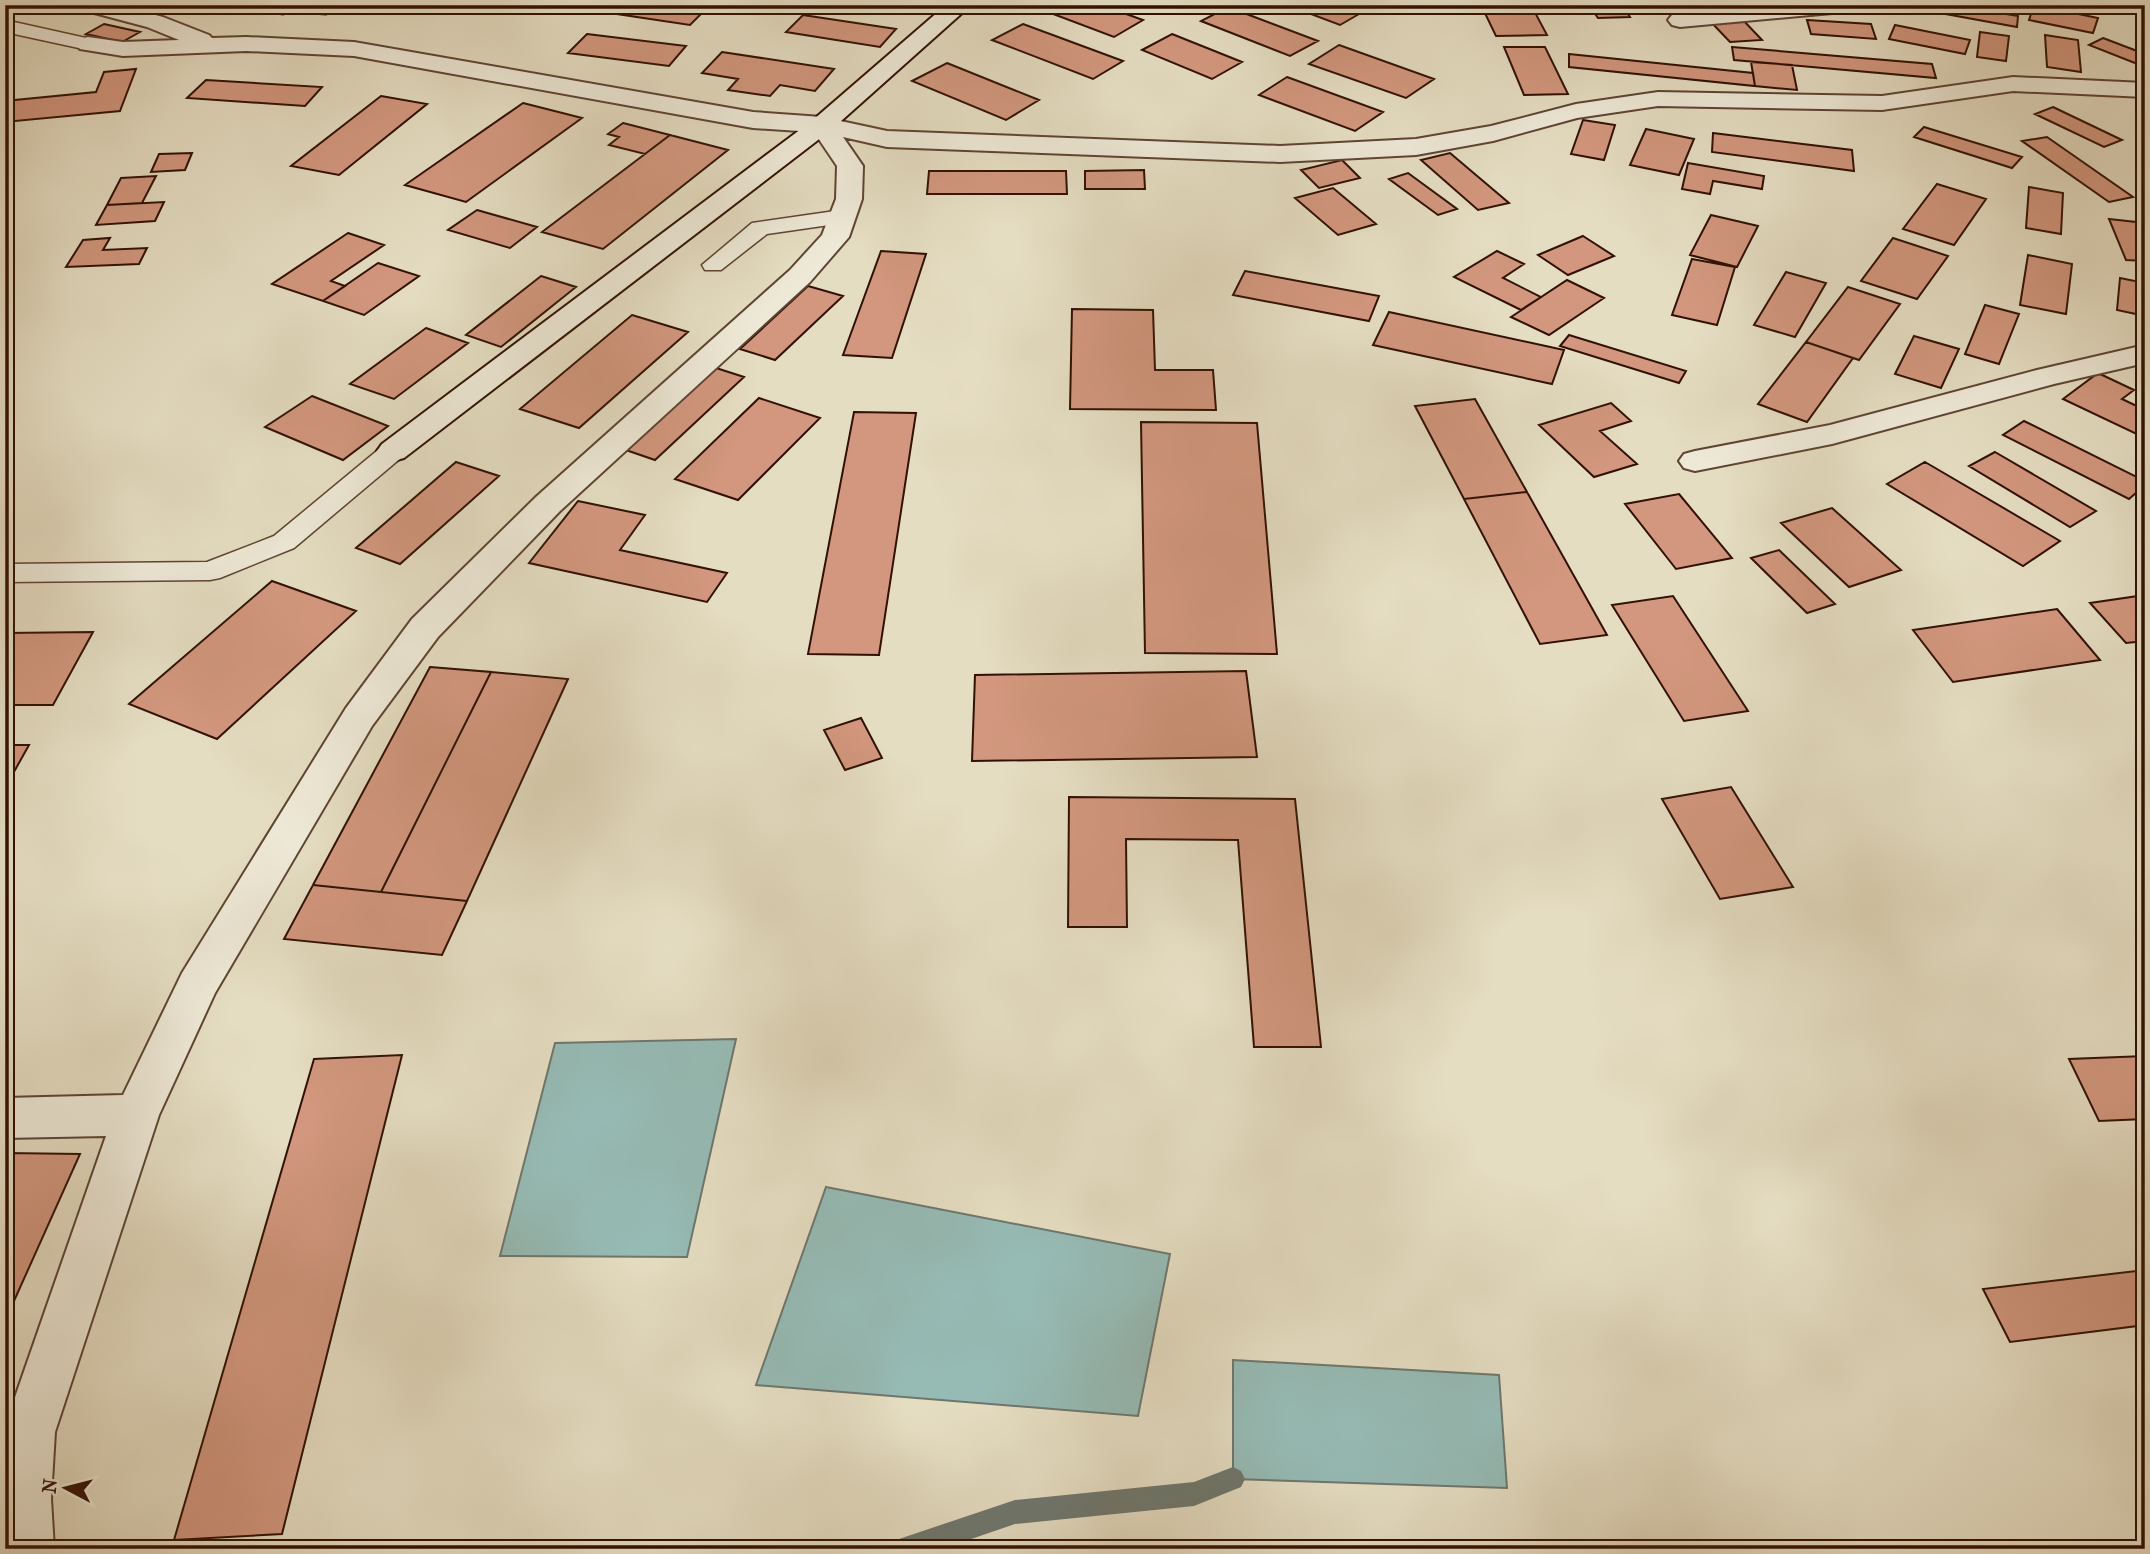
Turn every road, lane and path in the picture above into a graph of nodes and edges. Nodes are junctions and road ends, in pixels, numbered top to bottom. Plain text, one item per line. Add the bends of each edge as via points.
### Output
1 (90, 5) edge
2 (960, 5) edge
3 (1843, 5) edge
4 (1680, 20) dead end
5 (5, 26) edge
6 (88, 44) joint
7 (216, 46) junction
8 (2145, 90) edge
9 (822, 125) junction
10 (842, 217) junction
11 (713, 265) dead end
12 (2145, 354) edge
13 (393, 451) joint
14 (1695, 461) dead end
15 (5, 573) edge
16 (136, 1115) junction
17 (5, 1118) edge
18 (19, 1516) edge

1 - 7 street via 155,22
2 - 9 street
3 - 4 street
5 - 6 lane
6 - 7 street via 123,49
7 - 9 street via 354,49 753,120
8 - 9 street via 2013,84 1882,103 1658,99 1576,111 1493,134 1416,147 1337,153 887,139
9 - 10 street via 850,166 849,199
9 - 13 street
10 - 11 lane via 760,228
10 - 16 street via 835,237 800,276 548,504 425,628 359,717 197,985
12 - 14 street via 1832,434
13 - 15 lane via 284,542 210,571
16 - 17 street
16 - 18 street via 29,1433

